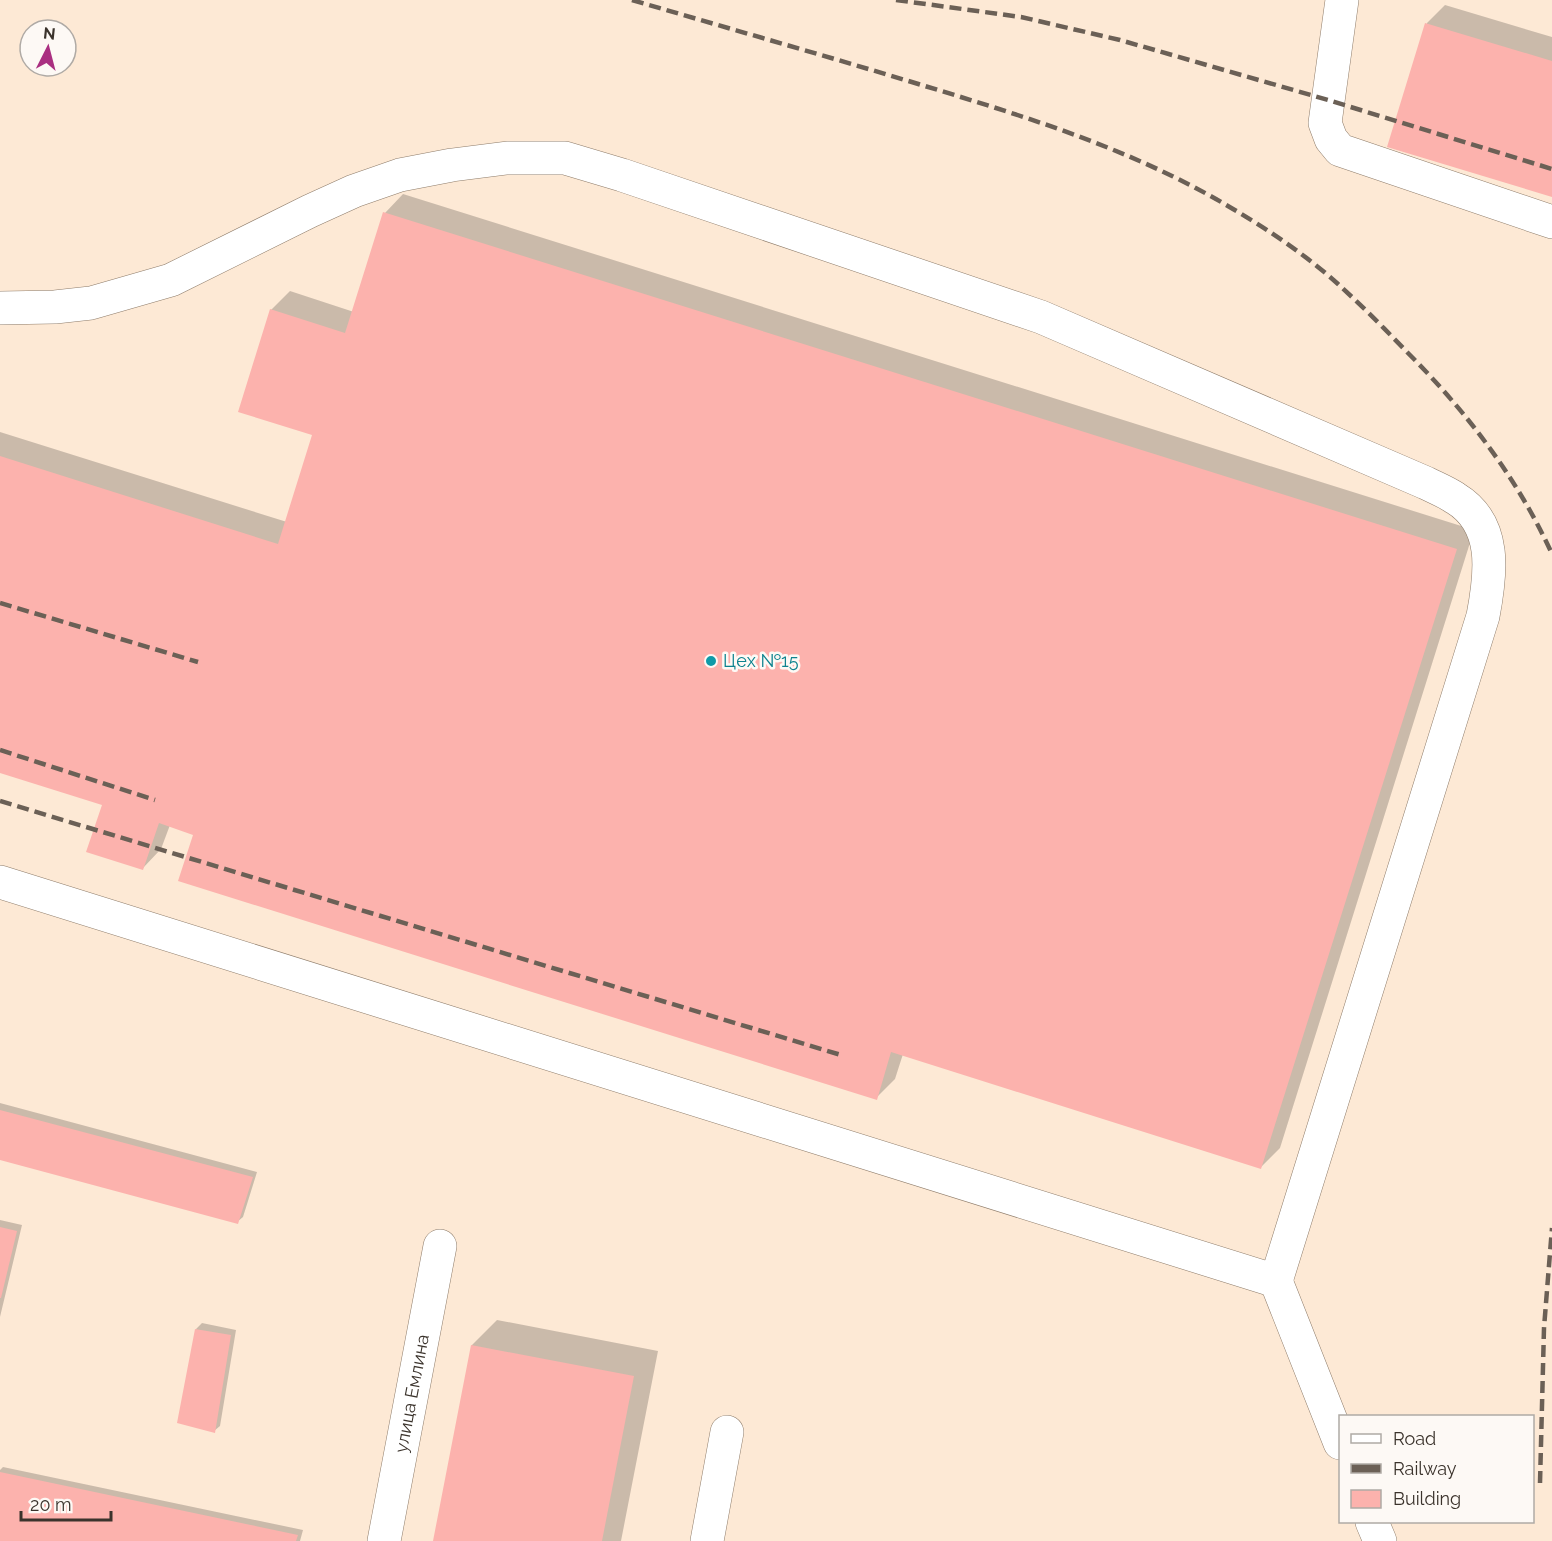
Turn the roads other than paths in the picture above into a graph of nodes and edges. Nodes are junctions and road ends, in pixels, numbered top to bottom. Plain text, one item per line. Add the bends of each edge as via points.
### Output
1 (1342, 0) edge
2 (1552, 222) edge
3 (0, 308) edge
4 (0, 882) edge
5 (440, 1246) dead end
6 (1276, 1281) junction
7 (727, 1432) dead end
8 (1339, 1438) edge
9 (1373, 1523) edge
10 (384, 1541) edge
11 (707, 1541) edge
12 (1380, 1541) edge

1 - 2 street via 1325,123 1330,139 1340,150
3 - 6 street via 91,303 171,280 310,211 400,175 507,158 565,159 1041,317 1457,499 1480,521 1488,548 1490,580 1484,616
4 - 6 street
5 - 10 street, улица Емлина
6 - 8 street
7 - 11 street
9 - 12 street

